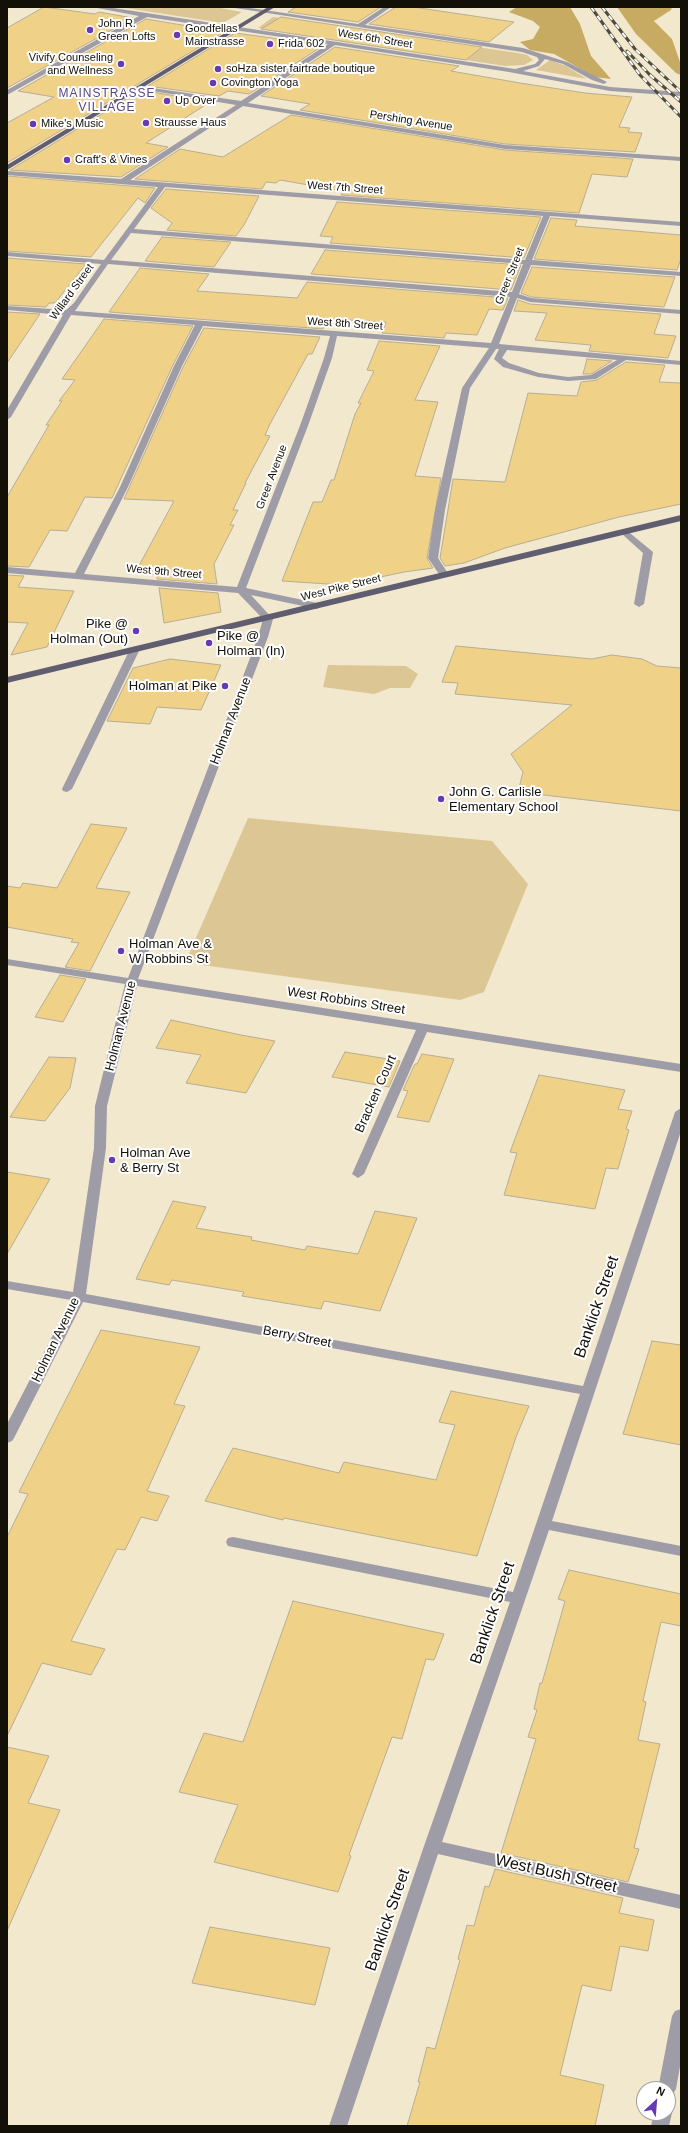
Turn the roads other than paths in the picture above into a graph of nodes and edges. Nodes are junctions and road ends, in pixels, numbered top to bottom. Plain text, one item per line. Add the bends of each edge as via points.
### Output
1 (95, 7) edge
2 (231, 7) edge
3 (272, 7) edge
4 (388, 7) edge
5 (264, 12) junction
6 (145, 15) junction
7 (359, 26) junction
8 (236, 29) junction
9 (333, 44) junction
10 (540, 55) junction
11 (509, 70) junction
12 (141, 88) junction
13 (681, 90) edge
14 (7, 93) edge
15 (681, 94) edge
16 (240, 105) junction
17 (681, 159) edge
18 (7, 168) edge
19 (7, 173) edge
20 (124, 181) junction
21 (163, 185) junction
22 (546, 214) junction
23 (681, 224) edge
24 (129, 231) junction
25 (7, 254) edge
26 (106, 262) junction
27 (528, 262) junction
28 (681, 274) edge
29 (514, 295) junction
30 (7, 308) edge
31 (681, 312) edge
32 (68, 313) junction
33 (200, 324) junction
34 (334, 334) junction
35 (494, 346) junction
36 (504, 347) junction
37 (624, 358) junction
38 (681, 363) edge
39 (7, 417) edge
40 (681, 518) edge
41 (625, 532) junction
42 (7, 570) edge
43 (444, 575) junction
44 (78, 577) junction
45 (241, 590) junction
46 (639, 604) dead end
47 (317, 606) junction
48 (268, 619) junction
49 (135, 649) junction
50 (7, 680) edge
51 (67, 789) dead end
52 (7, 962) edge
53 (132, 981) junction
54 (423, 1027) junction
55 (681, 1068) edge
56 (681, 1112) edge
57 (358, 1174) dead end
58 (7, 1285) edge
59 (79, 1296) junction
60 (587, 1391) junction
61 (7, 1438) edge
62 (544, 1524) junction
63 (233, 1542) dead end
64 (681, 1551) edge
65 (518, 1598) junction
66 (432, 1846) junction
67 (681, 1902) edge
68 (681, 2016) edge
69 (669, 2081) edge
70 (338, 2126) edge

1 - 6 street, West 6th Street
2 - 5 street, West 6th Street
3 - 5 main road
4 - 7 street
5 - 7 street, West 6th Street
5 - 8 main road
6 - 8 street, West 6th Street
6 - 14 street
7 - 10 street, West 6th Street via 523,50
8 - 9 street, West 6th Street
8 - 12 main road
9 - 11 street, West 6th Street
9 - 16 street
10 - 11 street, West 6th Street via 542,60 537,65 526,69
10 - 13 street, West 6th Street via 565,63 609,84
11 - 15 street, West 6th Street via 618,90
12 - 16 street, Pershing Avenue
12 - 18 main road
16 - 17 street, Pershing Avenue via 505,147
16 - 20 street
19 - 20 street, West 7th Street
20 - 21 street, West 7th Street
21 - 22 street, West 7th Street
21 - 24 street, Willard Street
22 - 23 street, West 7th Street
22 - 27 street, Greer Street
24 - 26 street, Willard Street
24 - 27 street
25 - 26 street
26 - 29 street
26 - 32 street, Willard Street via 77,305
27 - 28 street
27 - 29 street, Greer Street
29 - 31 street via 530,300
29 - 35 street, Greer Street
30 - 32 street, West 8th Street
32 - 33 street, West 8th Street
32 - 39 street, Willard Street
33 - 34 street, West 8th Street
33 - 44 street via 178,366 124,487
34 - 35 street, West 8th Street
34 - 45 street, Greer Avenue via 305,423
35 - 36 street, West 8th Street
35 - 43 street, Greer Street via 466,388 432,558
36 - 37 street, West 8th Street
36 - 37 street via 498,358 506,365 538,375 568,378 593,377
37 - 38 street, West 8th Street
40 - 41 main road, West Pike Street
41 - 43 main road, West Pike Street
41 - 46 street via 648,552
42 - 44 street, West 9th Street
43 - 47 main road, West Pike Street
44 - 45 street, West 9th Street
45 - 47 street, West 9th Street
45 - 48 street
47 - 48 main road, West Pike Street
48 - 49 main road, West Pike Street
48 - 53 street, Holman Avenue
49 - 50 main road, West Pike Street
49 - 51 street
52 - 53 street, West Robbins Street
53 - 54 street, West Robbins Street
53 - 59 street, Holman Avenue via 101,1106 100,1148
54 - 55 street, West Robbins Street
54 - 57 street, Bracken Court
56 - 60 street, Banklick Street
58 - 59 street, Berry Street
59 - 60 street, Berry Street
59 - 61 street, Holman Avenue
60 - 62 street, Banklick Street
62 - 64 street
62 - 65 street, Banklick Street
63 - 65 street
65 - 66 street, Banklick Street
66 - 67 street, West Bush Street
66 - 70 street, Banklick Street
68 - 69 street

